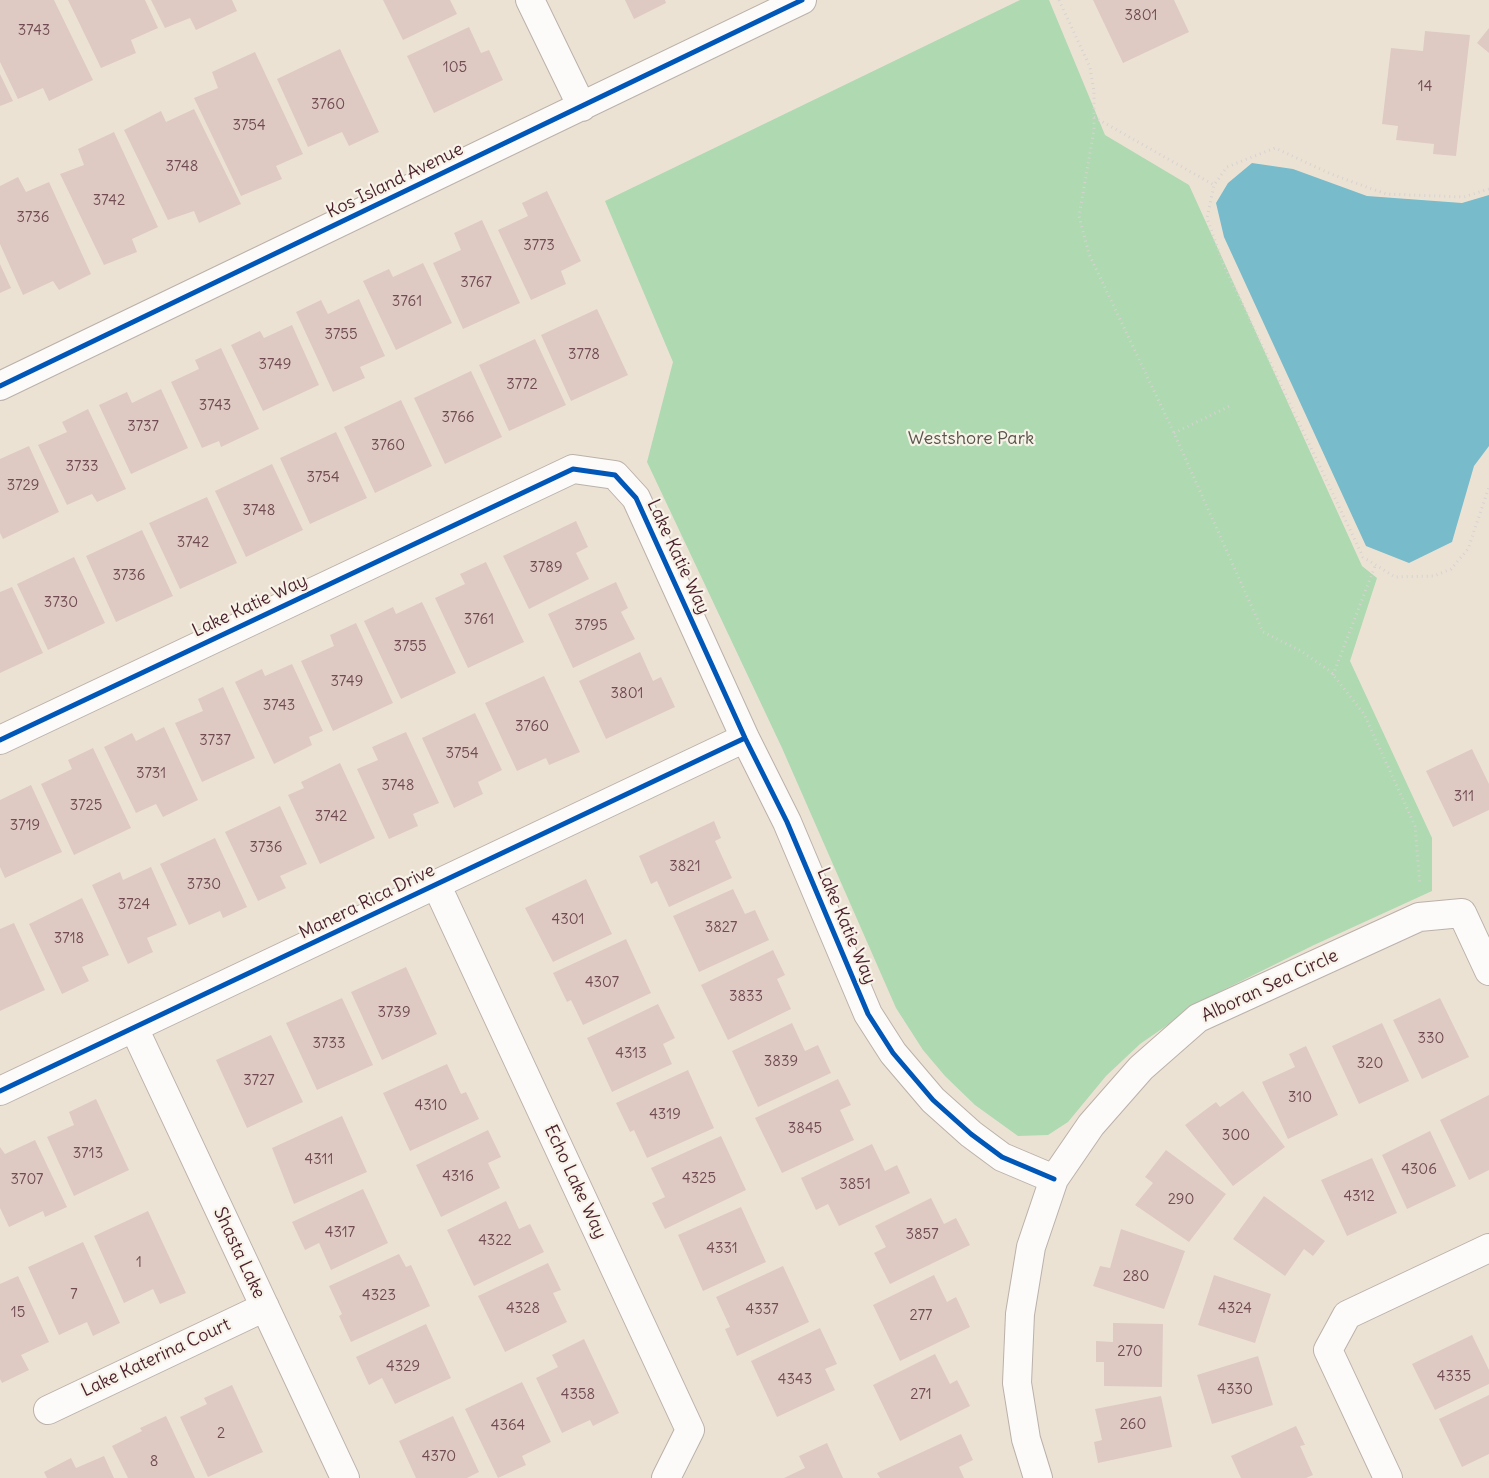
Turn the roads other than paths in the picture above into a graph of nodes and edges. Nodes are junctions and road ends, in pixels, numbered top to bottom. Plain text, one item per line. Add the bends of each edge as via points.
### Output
1 (530, 0) edge
2 (802, 0) edge
3 (582, 107) junction
4 (0, 386) edge
5 (745, 738) junction
6 (0, 740) edge
7 (436, 884) junction
8 (1489, 970) edge
9 (134, 1028) junction
10 (0, 1091) edge
11 (1054, 1179) junction
12 (1489, 1248) edge
13 (264, 1308) junction
14 (48, 1410) dead end
15 (345, 1478) edge
16 (666, 1478) edge
17 (1038, 1478) edge
18 (1388, 1478) edge

1 - 3 street
2 - 3 street, Kos Island Avenue
3 - 4 street, Kos Island Avenue
5 - 6 street, Lake Katie Way via 636,498 615,475 572,469
5 - 7 street, Manera Rica Drive
5 - 11 street, Lake Katie Way via 787,822 868,1014 893,1053 933,1100 970,1134 1002,1157
7 - 9 street, Manera Rica Drive
7 - 16 street, Echo Lake Way via 690,1430
8 - 11 street, Alboran Sea Circle via 1462,913 1419,917 1198,1018 1135,1075 1091,1125
9 - 10 street, Manera Rica Drive
9 - 13 street, Shasta Lake
11 - 17 street, Alboran Sea Circle via 1031,1247 1020,1314 1017,1383 1026,1439
12 - 18 street via 1347,1315 1328,1350
13 - 14 street, Lake Katerina Court
13 - 15 street, Shasta Lake

